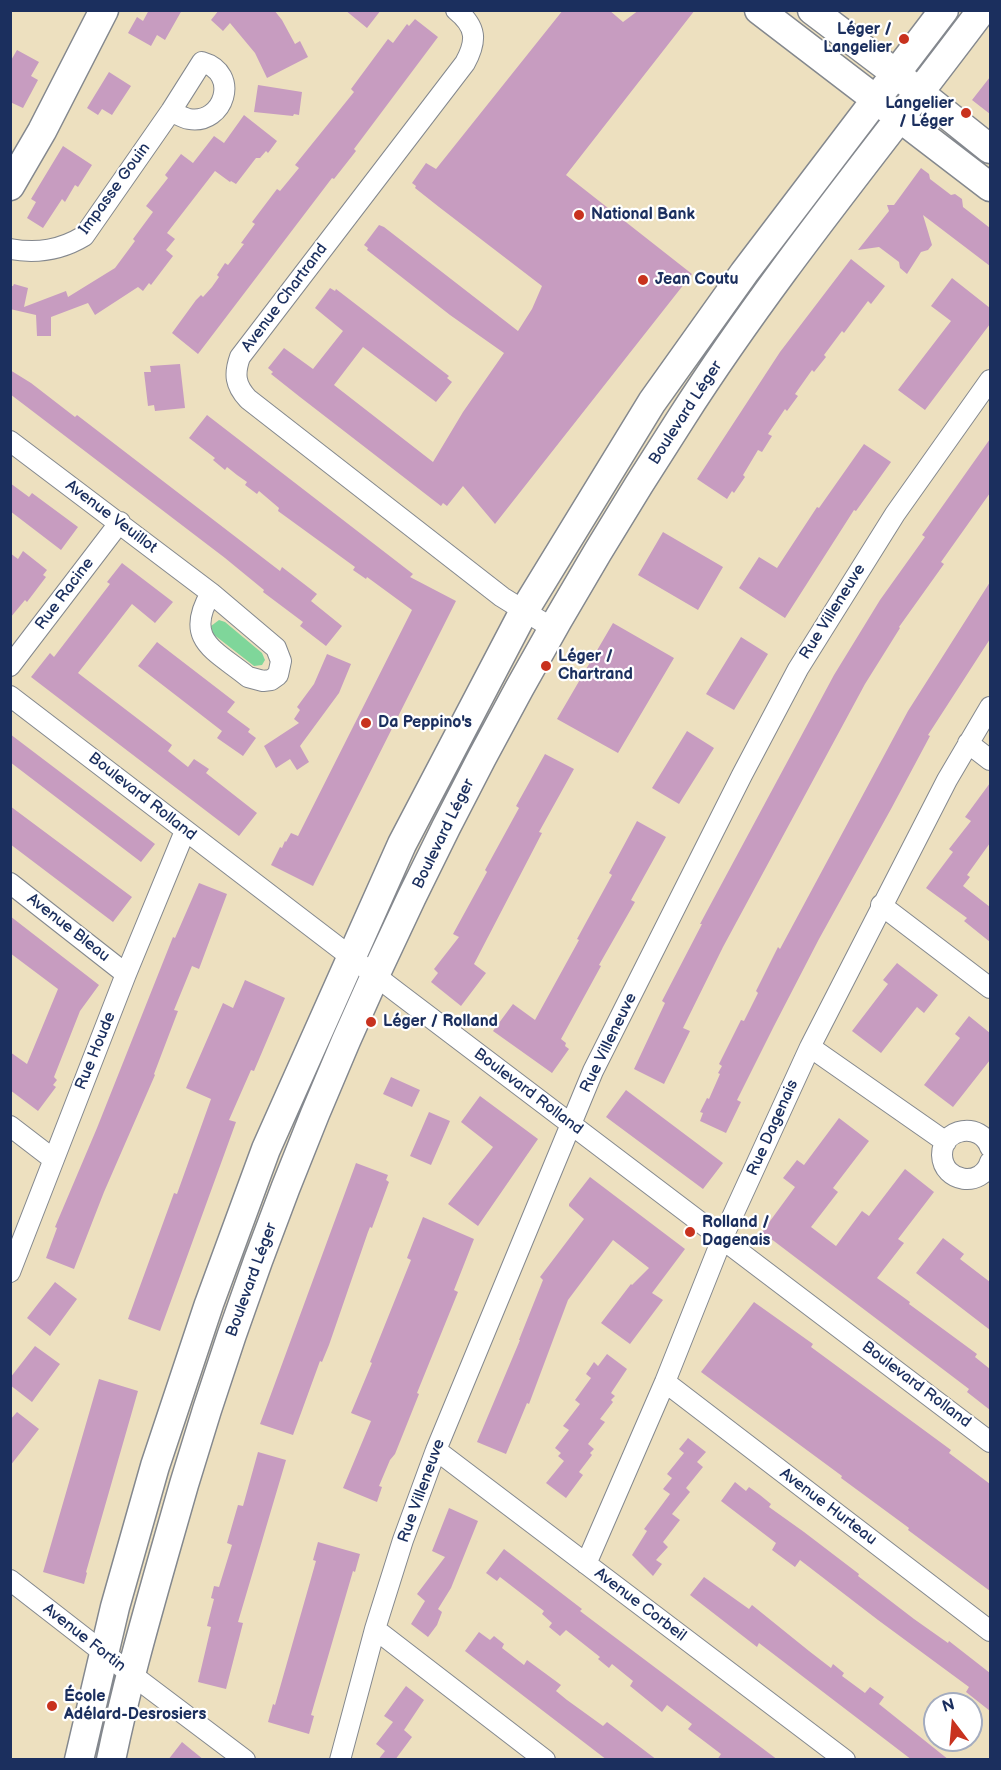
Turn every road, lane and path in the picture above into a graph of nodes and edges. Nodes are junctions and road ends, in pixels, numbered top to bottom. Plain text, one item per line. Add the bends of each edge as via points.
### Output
1 (104, 10) edge
2 (456, 10) edge
3 (759, 10) edge
4 (812, 10) edge
5 (944, 10) edge
6 (982, 10) edge
7 (895, 72) junction
8 (920, 93) junction
9 (875, 100) junction
10 (171, 111) dead end
11 (901, 118) junction
12 (990, 149) edge
13 (10, 186) edge
14 (990, 187) edge
15 (10, 249) edge
16 (744, 273) junction
17 (768, 291) junction
18 (990, 380) edge
19 (10, 441) edge
20 (120, 522) junction
21 (212, 593) junction
22 (524, 611) junction
23 (552, 628) junction
24 (10, 666) edge
25 (10, 696) edge
26 (990, 707) edge
27 (968, 743) junction
28 (990, 760) edge
29 (185, 831) junction
30 (10, 883) edge
31 (881, 905) junction
32 (351, 956) junction
33 (126, 974) junction
34 (376, 975) junction
35 (990, 988) edge
36 (810, 1047) junction
37 (570, 1123) junction
38 (10, 1126) edge
39 (946, 1142) junction
40 (990, 1147) edge
41 (53, 1159) junction
42 (990, 1162) edge
43 (722, 1239) junction
44 (10, 1272) edge
45 (665, 1382) junction
46 (990, 1442) edge
47 (436, 1450) junction
48 (586, 1564) junction
49 (10, 1580) edge
50 (375, 1629) junction
51 (990, 1631) edge
52 (104, 1652) junction
53 (131, 1674) junction
54 (79, 1760) edge
55 (111, 1760) edge
56 (245, 1760) edge
57 (340, 1760) edge
58 (545, 1760) edge
59 (845, 1760) edge

1 - 13 main road
2 - 22 street, Avenue Chartrand via 470,24 474,36 473,49 465,63 240,357 236,380 248,399
3 - 9 main road
4 - 7 main road
5 - 7 main road, Boulevard Léger
6 - 8 main road, Boulevard Léger
7 - 8 main road
7 - 9 main road, Boulevard Léger
8 - 11 main road, Boulevard Léger
8 - 12 main road
9 - 11 main road
9 - 16 main road, Boulevard Léger
10 - 15 street, Impasse Gouin via 84,236 42,252
11 - 14 main road
11 - 17 main road, Boulevard Léger
16 - 17 main road
16 - 22 main road, Boulevard Léger via 652,402
17 - 23 main road, Boulevard Léger via 684,412
18 - 37 street, Rue Villeneuve via 895,514 798,669 687,883
19 - 20 street, Avenue Veuillot
20 - 21 street, Avenue Veuillot
20 - 24 street, Rue Racine
21 - 21 street, Avenue Veuillot via 276,648 281,661 278,675 271,680 248,677 204,642 200,615
22 - 23 street, Avenue Chartrand
22 - 32 main road, Boulevard Léger via 402,844
23 - 34 main road, Boulevard Léger via 470,781
25 - 29 street, Boulevard Rolland
26 - 27 street, Rue Dagenais
27 - 28 street
27 - 31 street, Rue Dagenais
29 - 32 street, Boulevard Rolland
29 - 33 street, Rue Houde
30 - 33 street, Avenue Bleau
31 - 35 street
31 - 36 street, Rue Dagenais
32 - 34 street, Boulevard Rolland
32 - 52 main road, Boulevard Léger via 266,1149 209,1304 155,1466
33 - 41 street, Rue Houde
34 - 37 street, Boulevard Rolland
34 - 53 main road, Boulevard Léger via 298,1158 239,1314 186,1474
36 - 39 street
36 - 43 street, Rue Dagenais
37 - 43 street, Boulevard Rolland
37 - 47 street, Rue Villeneuve
38 - 41 street
39 - 40 street via 967,1130 983,1136
39 - 42 street via 942,1158 954,1176 977,1178
41 - 44 street, Rue Houde
43 - 45 street, Rue Dagenais
43 - 46 street, Boulevard Rolland
45 - 48 street, Rue Dagenais
45 - 51 street, Avenue Hurteau
47 - 48 street, Avenue Corbeil
47 - 50 street, Rue Villeneuve
48 - 59 street, Avenue Corbeil
49 - 52 street, Avenue Fortin
50 - 57 street, Rue Villeneuve
50 - 58 street
52 - 53 street, Avenue Fortin
52 - 54 main road, Boulevard Léger
53 - 55 main road, Boulevard Léger
53 - 56 street, Avenue Fortin

